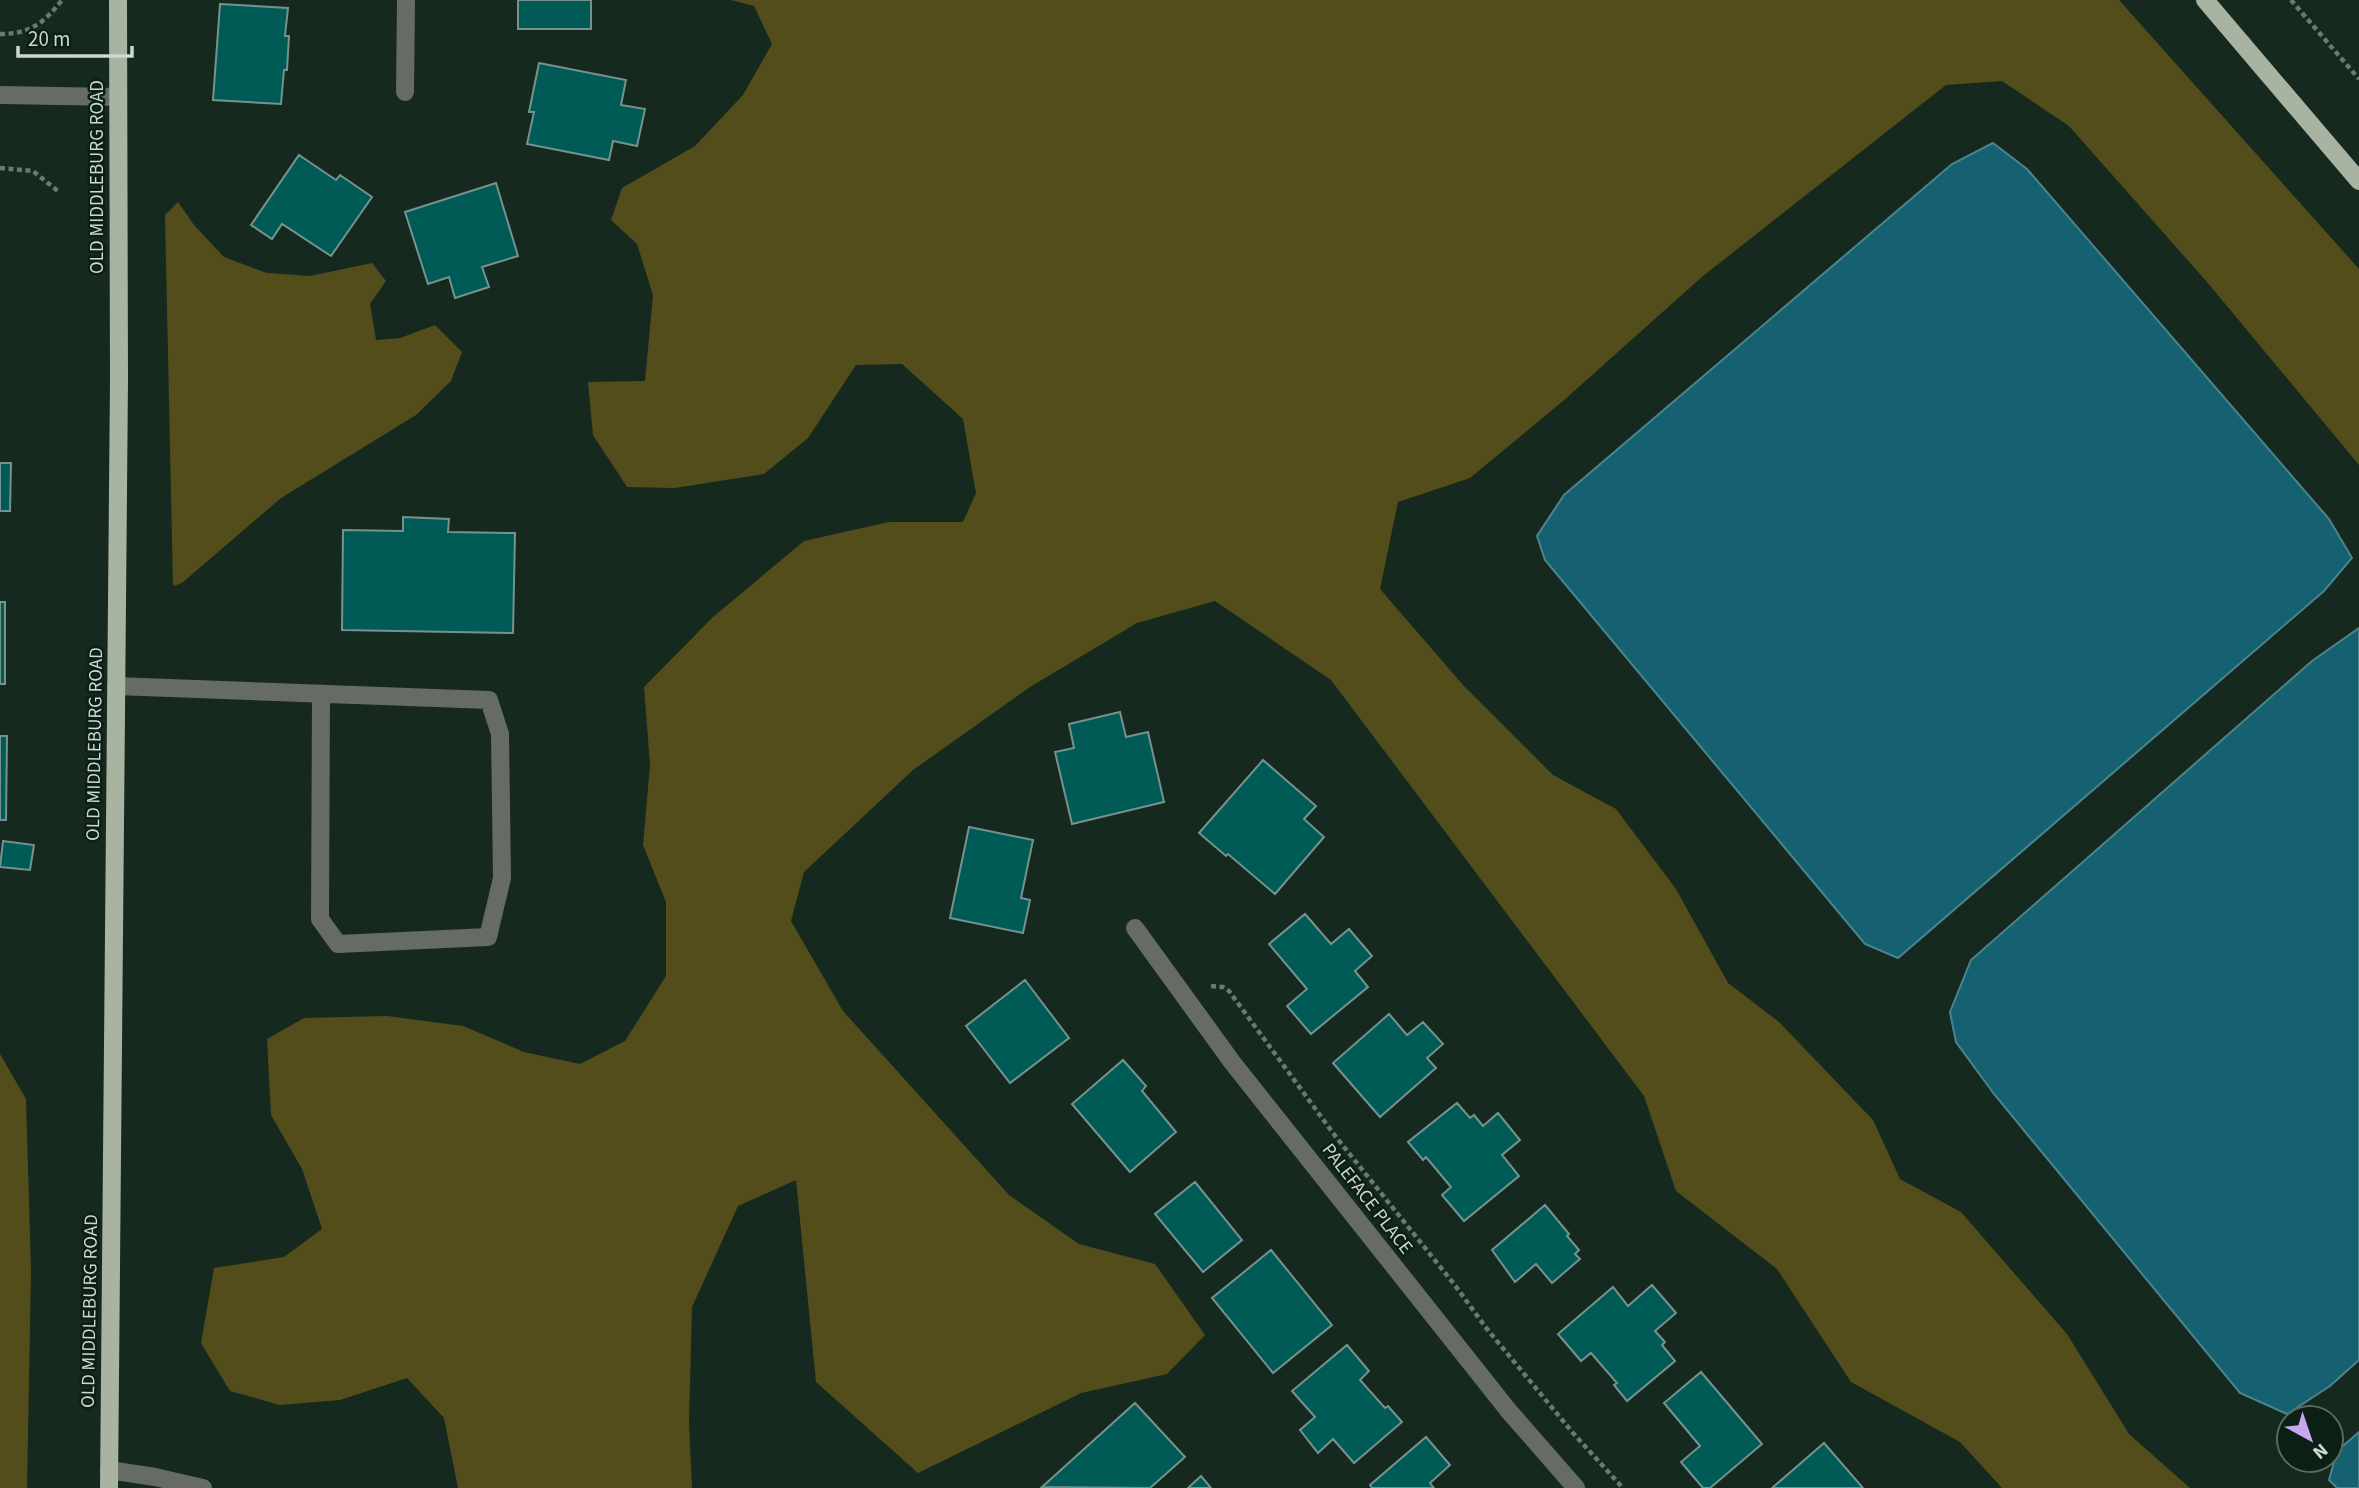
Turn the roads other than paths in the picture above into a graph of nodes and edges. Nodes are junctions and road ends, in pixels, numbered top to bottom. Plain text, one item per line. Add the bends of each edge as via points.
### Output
1 (118, 0) edge
2 (405, 0) edge
3 (2205, 0) edge
4 (405, 92) dead end
5 (0, 95) edge
6 (118, 97) junction
7 (2359, 181) edge
8 (116, 686) junction
9 (321, 694) junction
10 (1135, 928) dead end
11 (109, 1470) junction
12 (109, 1488) edge
13 (203, 1488) edge
14 (1576, 1488) edge

1 - 6 main road, OLD MIDDLEBURG ROAD
2 - 4 street
3 - 7 main road
5 - 6 street
6 - 8 main road, OLD MIDDLEBURG ROAD
8 - 9 street
8 - 11 main road, OLD MIDDLEBURG ROAD
9 - 9 street via 489,700 500,734 502,878 488,937 338,944 320,919
10 - 14 street, PALEFACE PLACE via 1232,1062 1499,1399
11 - 12 main road, OLD MIDDLEBURG ROAD
11 - 13 street

